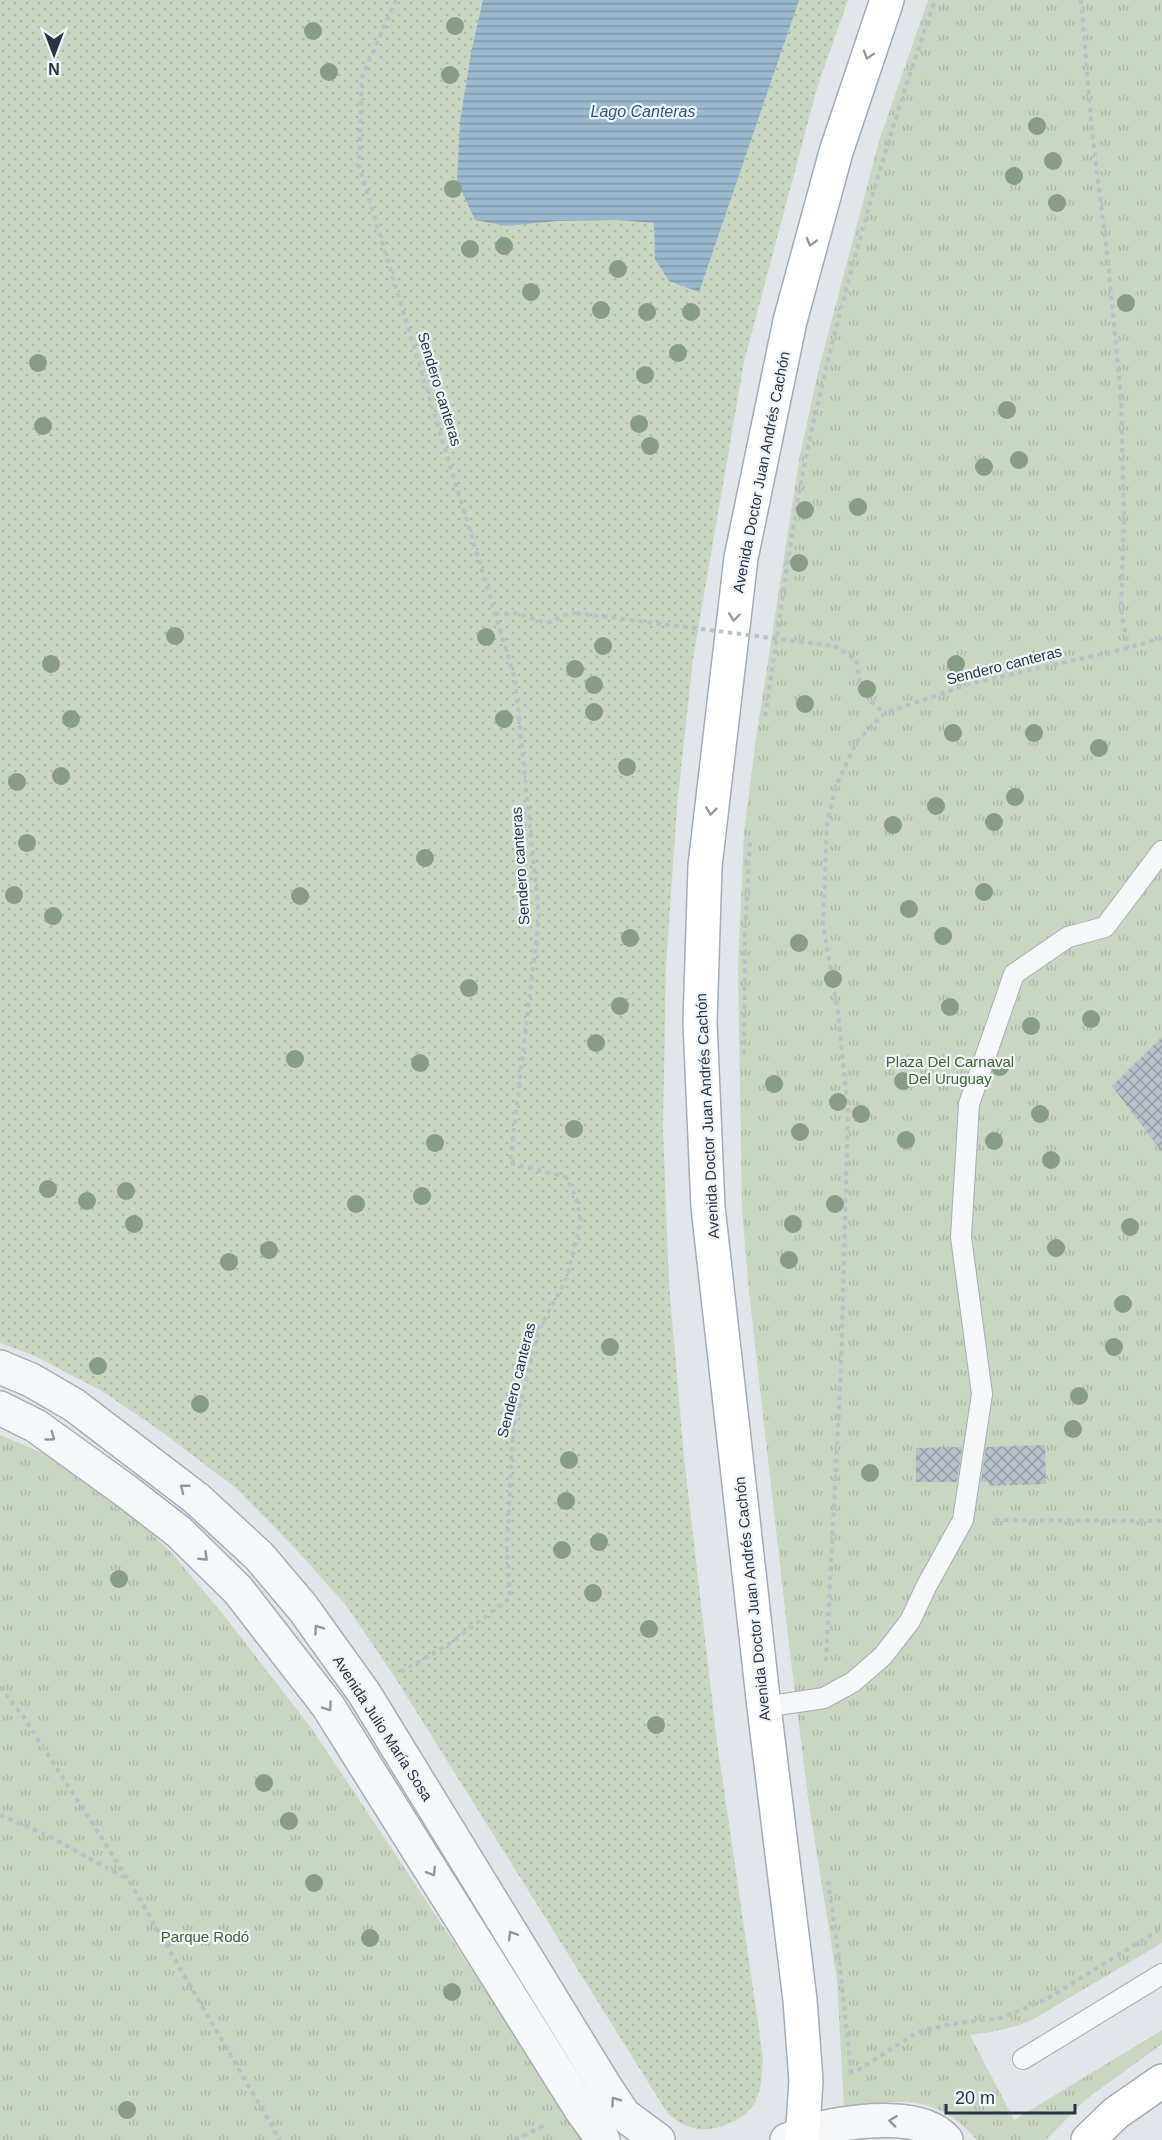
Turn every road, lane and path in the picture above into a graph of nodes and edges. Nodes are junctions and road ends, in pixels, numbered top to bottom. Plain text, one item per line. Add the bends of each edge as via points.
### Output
1 (396, 0) edge
2 (887, 0) edge
3 (935, 0) edge
4 (1081, 0) edge
5 (495, 614) junction
6 (1162, 638) edge
7 (1128, 648) junction
8 (885, 713) junction
9 (764, 725) dead end
10 (751, 835) dead end
11 (1162, 851) edge
12 (744, 1058) dead end
13 (0, 1367) edge
14 (0, 1408) edge
15 (963, 1520) junction
16 (1162, 1521) edge
17 (0, 1687) edge
18 (364, 1693) junction
19 (824, 1698) junction
20 (764, 1707) junction
21 (0, 1815) edge
22 (827, 1875) dead end
23 (128, 1879) junction
24 (1162, 1928) edge
25 (1162, 1974) edge
26 (1023, 2060) dead end
27 (851, 2072) junction
28 (806, 2081) junction
29 (1162, 2081) edge
30 (797, 2138) edge
31 (280, 2140) edge
32 (603, 2140) edge
33 (657, 2140) edge
34 (946, 2140) edge
35 (1088, 2140) edge

1 - 5 path, Sendero canteras via 362,77 359,166
2 -> 20 main road, Avenida Doctor Juan Andrés Cachón via 836,152 787,332 741,558 705,866 700,1022 708,1206
3 - 9 path via 873,195 815,416
4 - 7 path via 1121,398 1121,609
5 - 8 path, bridge via 517,613 546,623 576,612 834,646 856,658 861,689
5 - 18 path, Sendero canteras via 515,679 538,917 510,1163 566,1177 576,1197 581,1221 567,1278 538,1329 513,1432 507,1548 510,1598 449,1644
6 - 7 path, Sendero canteras
7 - 8 path, Sendero canteras via 969,684
8 - 19 path, Sendero canteras via 857,741 836,786 827,822 824,925 848,1111 841,1368
10 - 12 path
11 - 15 lane via 1105,927 1068,937 1014,974 969,1104 961,1238 982,1394
18 -> 13 street, Avenida Julio María Sosa via 303,1608 259,1556 196,1498 74,1405
14 -> 32 street via 36,1426 126,1491 179,1532 238,1590 328,1706
15 - 16 path
15 - 19 lane via 910,1622 883,1656 853,1682
17 - 23 path via 23,1716
33 -> 18 street, Avenida Julio María Sosa via 624,2115 606,2088
19 - 20 lane
20 - 28 main road, Avenida Doctor Juan Andrés Cachón via 800,2000
21 - 23 path via 49,1836
22 - 27 path
23 - 31 path
24 - 27 path via 1045,2000 1001,2018 918,2032
25 - 26 lane
27 - 28 path
28 - 30 main road, Avenida Doctor Juan Andrés Cachón
29 - 35 main road via 1116,2113
34 -> 30 street via 940,2132 886,2119 830,2126

